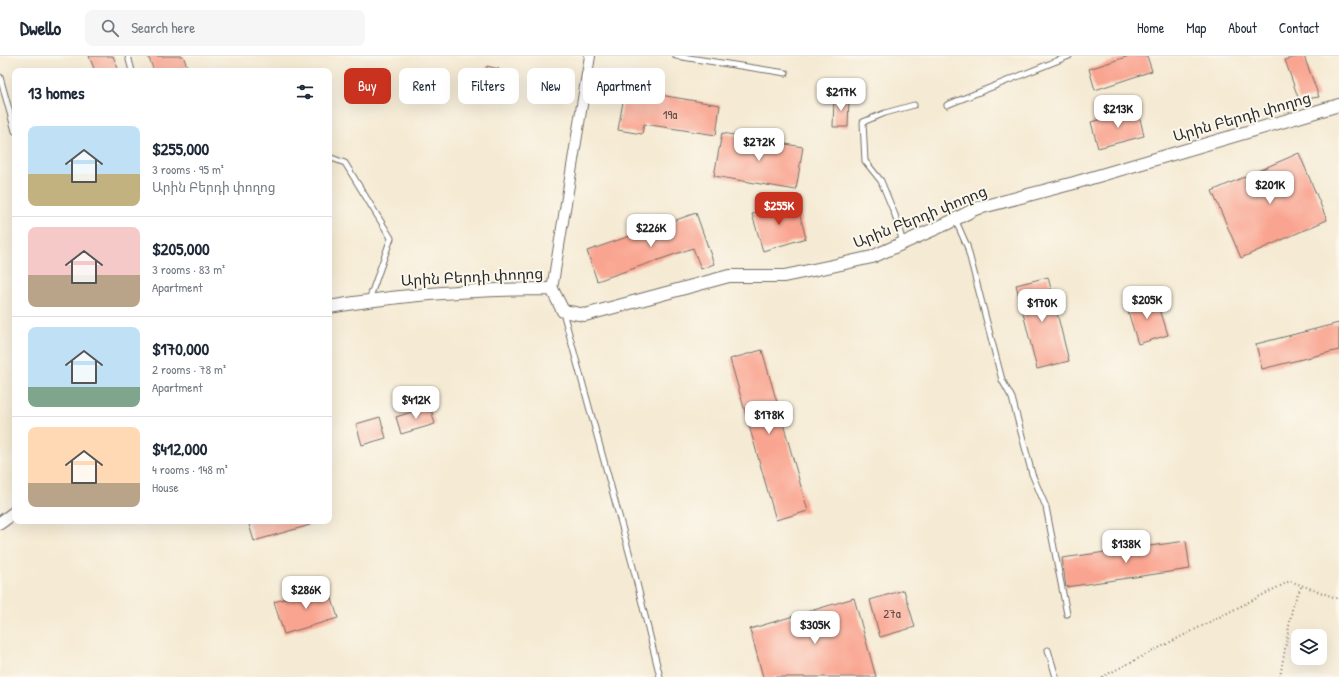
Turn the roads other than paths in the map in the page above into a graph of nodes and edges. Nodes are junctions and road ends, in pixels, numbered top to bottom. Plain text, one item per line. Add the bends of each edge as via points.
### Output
1 (128, 56) edge
2 (590, 56) edge
3 (676, 56) edge
4 (1069, 56) edge
5 (131, 68) edge
6 (786, 74) dead end
7 (0, 78) edge
8 (914, 105) dead end
9 (947, 105) dead end
10 (1339, 105) edge
11 (12, 120) edge
12 (332, 158) edge
13 (955, 220) junction
14 (903, 243) junction
15 (552, 289) junction
16 (369, 300) junction
17 (332, 306) edge
18 (563, 311) junction
19 (12, 514) edge
20 (0, 523) edge
21 (1067, 614) dead end
22 (1048, 650) dead end
23 (660, 677) edge
24 (1056, 677) edge

1 - 5 lane
2 - 15 street
3 - 6 lane
4 - 9 lane
7 - 11 lane
8 - 14 lane via 863,122 865,161 881,181
10 - 13 street, Արին Բերդի փողոց via 1074,183 975,209
12 - 16 lane via 345,163 391,238
13 - 14 street, Արին Բերդի փողոց
13 - 21 lane via 967,246 1002,380 1012,398 1032,474 1046,507
14 - 18 street, Արին Բերդի փողոց via 872,256 784,276 729,276 585,315
15 - 16 street, Արին Բերդի փողոց via 497,289
15 - 18 street, Արին Բերդի փողոց
16 - 17 street, Արին Բերդի փողոց
18 - 23 lane via 632,563
19 - 20 street
22 - 24 lane

